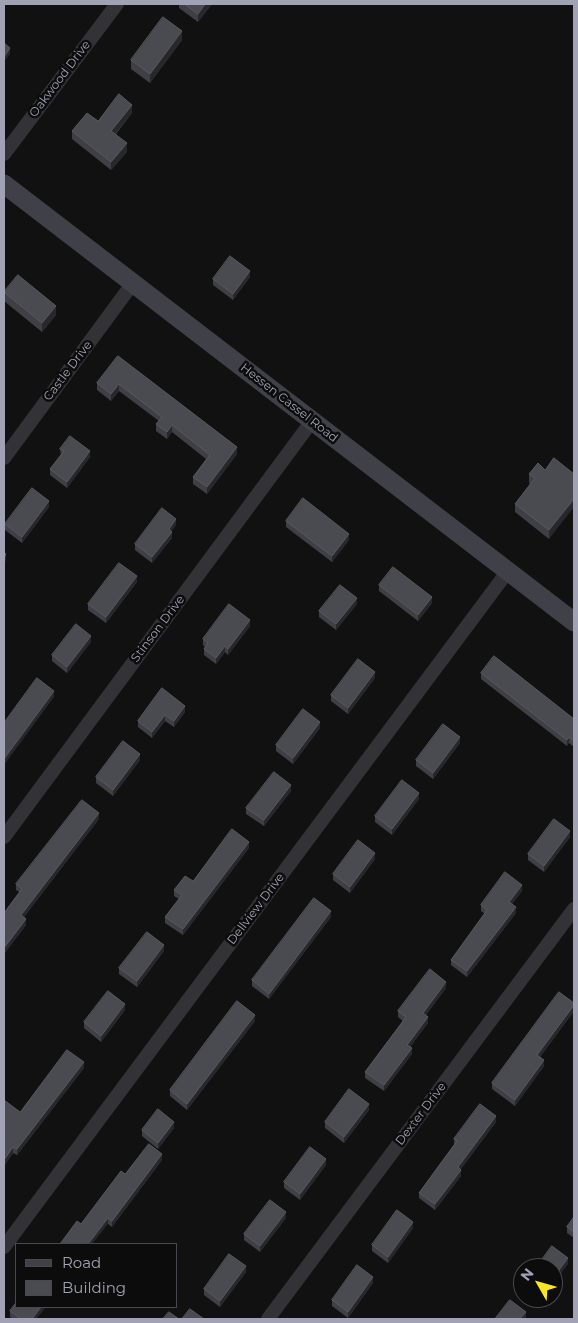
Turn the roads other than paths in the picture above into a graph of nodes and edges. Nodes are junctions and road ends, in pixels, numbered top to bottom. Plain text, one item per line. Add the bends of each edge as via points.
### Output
1 (117, 4) edge
2 (4, 154) edge
3 (4, 184) edge
4 (133, 283) junction
5 (312, 421) junction
6 (4, 458) edge
7 (508, 572) junction
8 (574, 622) edge
9 (4, 837) edge
10 (574, 909) edge
11 (4, 1247) edge
12 (268, 1319) edge

1 - 2 street, Oakwood Drive
3 - 4 main road, Hessen Cassel Road
4 - 5 main road, Hessen Cassel Road
4 - 6 street, Castle Drive
5 - 7 main road, Hessen Cassel Road
5 - 9 street, Stinson Drive
7 - 8 main road, Hessen Cassel Road
7 - 11 street, Dellview Drive
10 - 12 street, Dexter Drive

